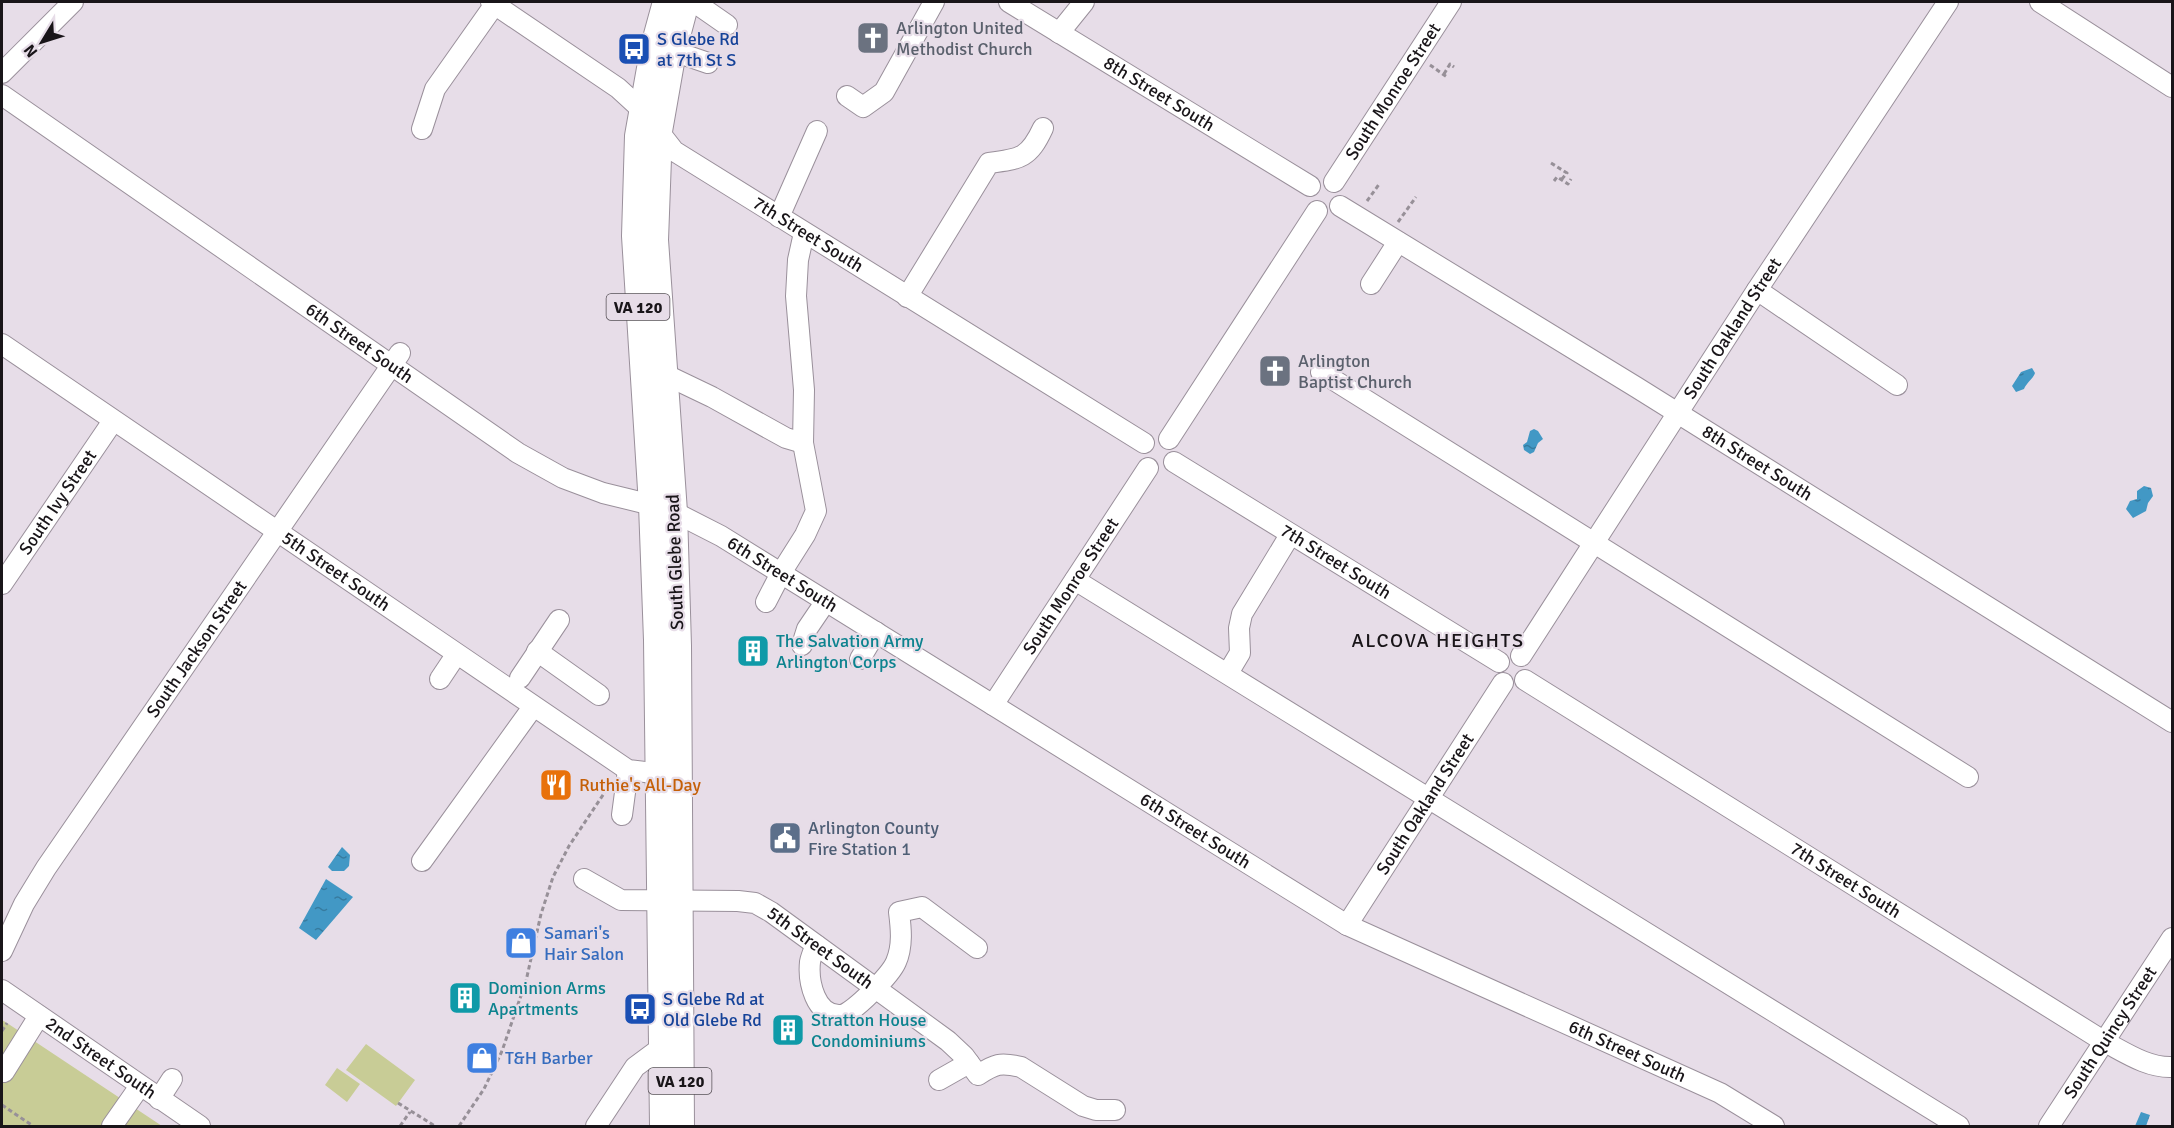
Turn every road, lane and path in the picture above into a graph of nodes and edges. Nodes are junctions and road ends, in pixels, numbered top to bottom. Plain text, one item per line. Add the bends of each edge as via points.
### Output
1 (73, 2) edge
2 (666, 2) edge
3 (686, 2) edge
4 (694, 2) edge
5 (934, 2) edge
6 (1009, 2) edge
7 (1084, 2) edge
8 (1451, 2) edge
9 (1947, 2) edge
10 (2040, 2) edge
11 (493, 3) edge
12 (727, 25) dead end
13 (1059, 33) junction
14 (673, 51) junction
15 (708, 63) dead end
16 (1454, 67) dead end
17 (2, 73) edge
18 (1443, 74) dead end
19 (2172, 87) edge
20 (2, 95) edge
21 (847, 96) dead end
22 (642, 110) junction
23 (1043, 128) dead end
24 (422, 129) dead end
25 (659, 131) junction
26 (817, 131) dead end
27 (1551, 163) dead end
28 (1571, 179) dead end
29 (1561, 180) junction
30 (1554, 181) dead end
31 (1334, 182) junction
32 (1380, 183) dead end
33 (1310, 186) junction
34 (1416, 197) dead end
35 (1340, 206) junction
36 (1317, 212) junction
37 (1357, 216) junction
38 (779, 217) junction
39 (804, 233) junction
40 (1393, 238) junction
41 (1371, 284) dead end
42 (1757, 290) junction
43 (907, 297) junction
44 (2, 344) edge
45 (396, 360) junction
46 (1321, 372) dead end
47 (664, 374) junction
48 (1897, 386) dead end
49 (1678, 414) junction
50 (113, 421) junction
51 (1169, 439) junction
52 (803, 443) junction
53 (1144, 443) junction
54 (1174, 462) junction
55 (1148, 468) junction
56 (663, 509) junction
57 (277, 532) junction
58 (1290, 535) junction
59 (1594, 543) junction
60 (781, 573) junction
61 (1075, 580) junction
62 (2, 584) edge
63 (826, 601) junction
64 (766, 602) dead end
65 (559, 620) dead end
66 (876, 632) junction
67 (802, 645) dead end
68 (537, 651) junction
69 (456, 655) junction
70 (1521, 656) junction
71 (860, 659) dead end
72 (1499, 662) junction
73 (1228, 673) junction
74 (520, 678) dead end
75 (440, 679) dead end
76 (1525, 680) junction
77 (1503, 683) junction
78 (600, 695) dead end
79 (993, 705) junction
80 (533, 706) junction
81 (2172, 722) edge
82 (628, 770) junction
83 (669, 775) junction
84 (1968, 777) dead end
85 (610, 789) dead end
86 (1429, 798) junction
87 (622, 815) dead end
88 (422, 861) dead end
89 (584, 879) dead end
90 (669, 900) junction
91 (1347, 925) junction
92 (2172, 938) edge
93 (816, 945) junction
94 (977, 948) dead end
95 (2, 951) edge
96 (874, 987) junction
97 (2, 990) edge
98 (39, 1016) junction
99 (6, 1023) dead end
100 (2, 1031) edge
101 (2105, 1042) junction
102 (662, 1047) junction
103 (969, 1063) junction
104 (2172, 1067) edge
105 (4, 1072) dead end
106 (172, 1079) dead end
107 (939, 1080) dead end
108 (140, 1086) junction
109 (159, 1099) junction
110 (398, 1103) dead end
111 (2, 1105) edge
112 (1115, 1110) dead end
113 (410, 1112) junction
114 (33, 1126) edge
115 (112, 1126) edge
116 (200, 1126) edge
117 (400, 1126) edge
118 (435, 1126) edge
119 (459, 1126) edge
120 (596, 1126) edge
121 (663, 1126) edge
122 (681, 1126) edge
123 (1774, 1126) edge
124 (1959, 1126) edge
125 (2049, 1126) edge

1 - 17 street
2 - 22 main road, South Glebe Road / VA 120
3 - 14 main road, South Glebe Road / VA 120
4 - 12 street
5 - 21 street via 884,92 863,107
6 - 13 street, 8th Street South
7 - 13 street
8 - 31 street, South Monroe Street
9 - 42 street, South Oakland Street
10 - 19 street
11 - 22 street, 7th Street South via 618,88
11 - 24 street via 435,89
13 - 33 street, 8th Street South
14 - 15 street
14 - 25 main road, South Glebe Road / VA 120
16 - 18 path via 1450,64
20 - 45 street, 6th Street South
22 - 25 street, 7th Street South
22 - 56 main road, South Glebe Road / VA 120 via 635,236
23 - 43 street via 1035,146 1025,155 990,163
25 - 38 street, 7th Street South via 674,151
25 - 47 main road, South Glebe Road / VA 120 via 655,240
26 - 38 street
27 - 29 path via 1567,173
28 - 29 path via 1568,184
29 - 30 path via 1557,177
31 - 33 street via 1324,179
31 - 35 street via 1343,195
32 - 37 path
33 - 36 street via 1310,203
34 - 40 path
35 - 36 street via 1332,212
35 - 37 street, 8th Street South
36 - 51 street
37 - 40 street, 8th Street South
38 - 39 street, 7th Street South
39 - 43 street, 7th Street South
39 - 52 street via 796,296 804,390
40 - 41 street
40 - 49 street, 8th Street South
42 - 48 street
42 - 49 street, South Oakland Street
43 - 53 street, 7th Street South
44 - 50 street, 5th Street South
45 - 56 street, 6th Street South via 518,453 563,478
45 - 57 street, South Jackson Street
46 - 59 street
47 - 52 street via 786,438
47 - 56 main road, South Glebe Road / VA 120
49 - 59 street, South Oakland Street
49 - 81 street, 8th Street South
50 - 57 street, 5th Street South
50 - 62 street, South Ivy Street
51 - 53 street via 1158,435
51 - 54 street via 1176,452
52 - 60 street via 816,511 806,536
53 - 55 street via 1141,453
54 - 55 street via 1165,469
54 - 58 street, 7th Street South
55 - 61 street, South Monroe Street
56 - 60 street, 6th Street South via 721,536
56 - 83 main road, South Glebe Road / VA 120 via 678,646
57 - 69 street, 5th Street South
57 - 95 street, South Jackson Street via 46,868
58 - 72 street, 7th Street South
58 - 73 street via 1242,614 1240,653
59 - 70 street, South Oakland Street
59 - 84 street
60 - 63 street, 6th Street South
60 - 64 street
61 - 73 street
61 - 79 street, South Monroe Street
63 - 66 street, 6th Street South
63 - 67 street via 807,629
65 - 68 street
66 - 71 street
66 - 79 street, 6th Street South
68 - 74 street
68 - 78 street
69 - 75 street
69 - 80 street, 5th Street South
70 - 72 street via 1506,656
70 - 76 street via 1528,670
72 - 77 street via 1496,671
73 - 86 street
76 - 77 street via 1513,686
76 - 101 street, 7th Street South
77 - 86 street, South Oakland Street
79 - 91 street, 6th Street South
80 - 82 street, 5th Street South
80 - 88 street
82 - 83 street, 5th Street South
82 - 87 street
83 - 90 main road, South Glebe Road / VA 120
85 - 119 path via 569,846 553,877 526,981 502,1051 484,1089
86 - 91 street, South Oakland Street
86 - 124 street
89 - 90 street, 5th Street South via 621,900
90 - 93 street, 5th Street South via 755,903
90 - 102 main road, South Glebe Road / VA 120
90 - 122 main road, South Glebe Road / VA 120
91 - 123 street, 6th Street South via 1720,1093
92 - 101 street, South Quincy Street
93 - 96 street, 5th Street South
93 - 96 street via 810,961 810,981 822,1007 831,1014 851,1012
94 - 96 street via 922,907 899,912 902,934 896,962
96 - 103 street, 5th Street South via 948,1041
97 - 98 street, 2nd Street South
98 - 105 street
98 - 108 street, 2nd Street South
99 - 100 path
101 - 104 street, 7th Street South via 2134,1058
101 - 125 street, South Quincy Street
102 - 120 street via 635,1067
102 - 121 main road, South Glebe Road / VA 120
103 - 107 street
103 - 112 street via 978,1075 995,1064 1021,1067 1083,1106
106 - 109 street
108 - 109 street, 2nd Street South
108 - 115 street
109 - 116 street, 2nd Street South
110 - 113 path
111 - 114 path
113 - 117 path
113 - 118 path

